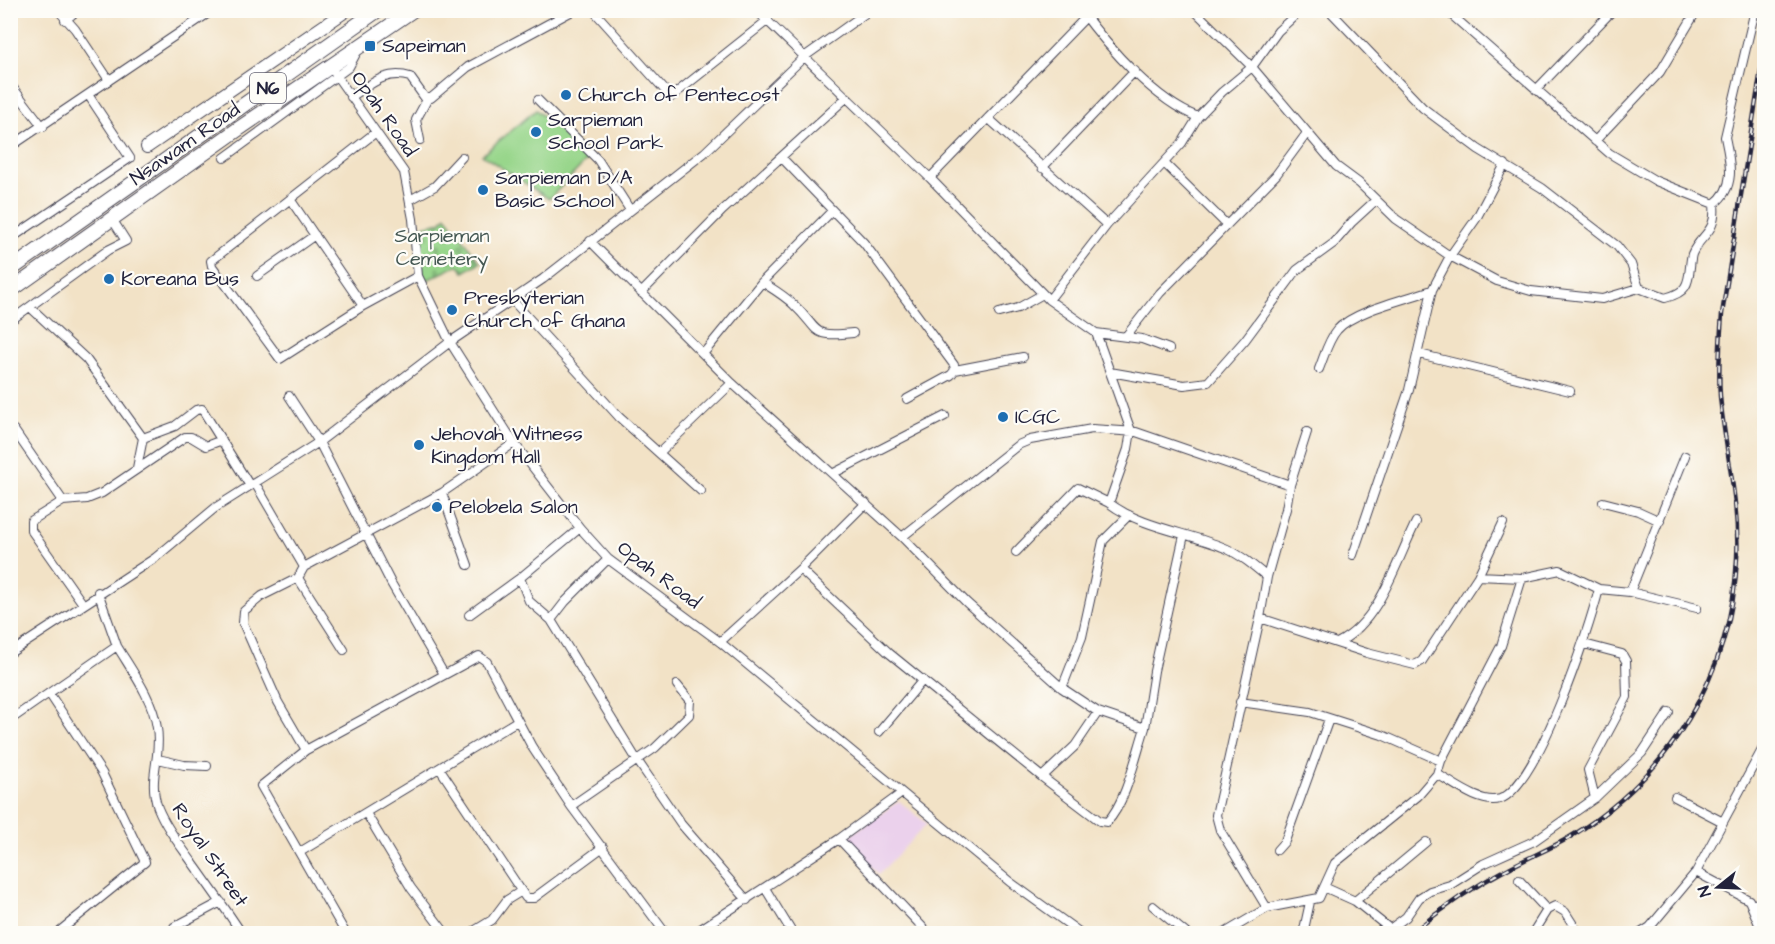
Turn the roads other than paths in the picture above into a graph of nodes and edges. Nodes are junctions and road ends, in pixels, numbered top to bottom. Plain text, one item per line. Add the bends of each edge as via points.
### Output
1 (58, 10) edge
2 (78, 10) edge
3 (213, 10) edge
4 (347, 10) edge
5 (378, 10) edge
6 (413, 10) edge
7 (574, 10) edge
8 (593, 10) edge
9 (870, 10) edge
10 (1194, 10) edge
11 (1301, 10) edge
12 (1329, 10) edge
13 (1446, 10) edge
14 (1613, 10) edge
15 (1696, 10) edge
16 (1755, 10) edge
17 (759, 11) edge
18 (1083, 14) edge
19 (65, 20) junction
20 (768, 20) junction
21 (804, 57) junction
22 (1252, 67) junction
23 (1135, 71) junction
24 (334, 72) junction
25 (109, 80) junction
26 (10, 84) edge
27 (1536, 90) junction
28 (89, 96) junction
29 (351, 97) junction
30 (847, 97) junction
31 (428, 98) junction
32 (538, 100) dead end
33 (1198, 117) junction
34 (988, 118) junction
35 (43, 127) junction
36 (376, 132) junction
37 (1306, 133) junction
38 (420, 140) dead end
39 (1595, 141) junction
40 (10, 147) edge
41 (147, 147) joint
42 (462, 157) dead end
43 (130, 158) junction
44 (224, 158) dead end
45 (782, 158) junction
46 (1165, 164) junction
47 (1504, 165) junction
48 (1042, 168) junction
49 (930, 178) junction
50 (290, 199) junction
51 (410, 200) junction
52 (1376, 200) junction
53 (1714, 204) junction
54 (630, 210) junction
55 (831, 212) junction
56 (112, 219) junction
57 (1226, 224) junction
58 (1107, 225) junction
59 (315, 235) junction
60 (10, 239) edge
61 (590, 241) junction
62 (1450, 256) junction
63 (10, 270) edge
64 (256, 276) dead end
65 (418, 276) junction
66 (762, 282) junction
67 (1639, 288) junction
68 (1432, 290) junction
69 (10, 291) edge
70 (641, 293) junction
71 (1046, 297) junction
72 (513, 301) junction
73 (363, 306) junction
74 (32, 308) junction
75 (999, 313) dead end
76 (10, 321) edge
77 (853, 333) dead end
78 (1096, 333) junction
79 (1126, 336) junction
80 (450, 342) junction
81 (1169, 349) dead end
82 (703, 354) junction
83 (1419, 354) junction
84 (1023, 357) dead end
85 (1318, 369) dead end
86 (955, 370) junction
87 (1110, 372) junction
88 (732, 382) junction
89 (1570, 391) dead end
90 (289, 396) dead end
91 (907, 399) dead end
92 (945, 416) dead end
93 (175, 426) junction
94 (14, 430) dead end
95 (1131, 431) junction
96 (1307, 432) dead end
97 (190, 437) junction
98 (143, 438) junction
99 (222, 440) junction
100 (319, 442) junction
101 (514, 443) junction
102 (659, 453) junction
103 (1685, 456) dead end
104 (137, 468) junction
105 (834, 473) junction
106 (252, 484) junction
107 (1290, 484) junction
108 (701, 491) dead end
109 (442, 492) junction
110 (63, 501) junction
111 (1603, 502) dead end
112 (866, 503) junction
113 (1109, 503) junction
114 (1129, 514) junction
115 (1660, 521) junction
116 (1416, 522) dead end
117 (1503, 524) dead end
118 (580, 528) junction
119 (366, 533) junction
120 (1184, 535) junction
121 (902, 537) junction
122 (1016, 552) dead end
123 (1353, 555) dead end
124 (608, 559) junction
125 (468, 565) dead end
126 (304, 567) junction
127 (800, 569) junction
128 (1478, 576) junction
129 (1267, 577) junction
130 (298, 578) junction
131 (520, 578) junction
132 (1522, 578) junction
133 (1599, 589) junction
134 (98, 592) junction
135 (1630, 592) junction
136 (83, 604) junction
137 (1697, 608) dead end
138 (469, 615) dead end
139 (1260, 618) junction
140 (551, 620) junction
141 (720, 642) junction
142 (1339, 642) junction
143 (1584, 644) junction
144 (117, 646) junction
145 (344, 650) dead end
146 (10, 653) edge
147 (444, 674) junction
148 (923, 680) junction
149 (677, 685) dead end
150 (1062, 688) junction
151 (49, 693) junction
152 (1240, 702) junction
153 (1098, 712) junction
154 (1669, 712) dead end
155 (1329, 719) junction
156 (10, 720) edge
157 (517, 721) junction
158 (1145, 728) junction
159 (879, 732) dead end
160 (1764, 746) edge
161 (306, 750) junction
162 (158, 759) junction
163 (637, 760) junction
164 (1755, 760) junction
165 (1441, 761) junction
166 (207, 766) dead end
167 (1764, 767) edge
168 (440, 769) junction
169 (1437, 774) junction
170 (1042, 777) junction
171 (902, 792) junction
172 (1675, 797) dead end
173 (1595, 798) junction
174 (571, 806) junction
175 (366, 813) junction
176 (1723, 822) junction
177 (839, 839) junction
178 (1426, 842) dead end
179 (603, 847) junction
180 (1277, 850) dead end
181 (300, 852) junction
182 (1696, 872) junction
183 (1519, 880) dead end
184 (1324, 887) junction
185 (765, 888) junction
186 (520, 892) junction
187 (1764, 899) edge
188 (747, 900) junction
189 (1355, 901) junction
190 (221, 902) junction
191 (1310, 902) junction
192 (1153, 906) dead end
193 (1752, 906) junction
194 (1267, 908) junction
195 (1547, 910) junction
196 (1389, 931) edge
197 (56, 933) edge
198 (172, 933) edge
199 (242, 933) edge
200 (346, 933) edge
201 (446, 933) edge
202 (470, 933) edge
203 (666, 933) edge
204 (693, 933) edge
205 (793, 933) edge
206 (929, 933) edge
207 (1082, 933) edge
208 (1187, 933) edge
209 (1223, 933) edge
210 (1303, 933) edge
211 (1532, 933) edge
212 (1579, 933) edge
213 (1639, 933) edge
214 (1763, 933) edge

1 - 19 street
2 - 19 street
3 - 25 street
4 - 41 main road
5 - 63 highway, Nsawam Road / N6
6 - 24 highway, Nsawam Road / N6
7 - 31 street via 468,67
8 - 20 street via 671,97
9 - 21 street
10 - 22 street
11 - 22 street via 1278,31
12 - 47 street via 1423,108
13 - 27 street
14 - 27 street
15 - 39 street via 1660,72
16 - 53 street via 1725,137 1731,157 1730,177 1724,197
17 - 20 street
18 - 23 street
18 - 34 street
19 - 25 street
20 - 21 street
21 - 30 street
21 - 54 street via 704,153
22 - 33 street
22 - 37 street
23 - 33 street via 1184,112
23 - 48 street
24 - 29 street, Opah Road
24 - 44 street
24 - 56 highway, Nsawam Road / N6
25 - 28 street
26 - 35 street
27 - 39 street
28 - 35 street
28 - 43 street
29 - 31 street via 384,76 395,74 410,77
29 - 36 street, Opah Road
30 - 45 street
30 - 49 street
31 - 38 street via 416,120
32 - 54 street via 597,160
33 - 46 street
34 - 48 street
34 - 49 street
35 - 40 street
36 - 50 street
36 - 51 street, Opah Road via 404,172
37 - 52 street via 1336,166
37 - 57 street via 1276,175
39 - 53 street via 1630,167
41 - 43 street
42 - 51 street via 435,186
43 - 60 street
45 - 55 street
45 - 70 street via 723,210
46 - 57 street
46 - 58 street
47 - 62 street via 1476,219
47 - 67 street via 1542,188 1617,246 1631,264
48 - 58 street
49 - 71 street
50 - 59 street
50 - 73 street via 214,257 212,266 280,359
51 - 65 street, Opah Road
52 - 62 street via 1396,219
52 - 87 street via 1334,243 1297,270 1208,382 1184,385
53 - 67 street via 1711,230 1693,253 1686,286 1665,298
54 - 61 street
55 - 66 street
55 - 86 street via 871,252 908,299
56 - 69 highway, Nsawam Road / N6
56 - 74 street via 126,241 108,250
57 - 79 street via 1160,293
58 - 71 street
59 - 64 street
59 - 73 street
61 - 70 street
61 - 72 street
62 - 67 street via 1497,281 1531,291 1602,299
62 - 68 street
65 - 73 street
65 - 80 street, Opah Road
66 - 77 street via 793,304 816,332 831,336
66 - 82 street
68 - 83 street
68 - 85 street via 1342,325
70 - 82 street
71 - 75 street
71 - 78 street
72 - 80 street
72 - 102 street via 584,380
74 - 76 street
74 - 98 street via 86,359
78 - 79 street
78 - 87 street
79 - 81 street
80 - 100 street
80 - 101 street, Opah Road
82 - 88 street
83 - 89 street
83 - 123 street
84 - 86 street
86 - 91 street
87 - 95 street
88 - 102 street
88 - 105 street
90 - 100 street
92 - 105 street
93 - 97 street
93 - 98 street
93 - 99 street via 202,409
94 - 110 street
95 - 107 street
95 - 113 street
95 - 121 street via 1092,429 1018,445
96 - 107 street
97 - 99 street via 206,446
97 - 104 street
98 - 104 street
99 - 106 street
100 - 106 street
100 - 119 street
101 - 109 street
101 - 118 street, Opah Road
102 - 108 street
103 - 115 street
104 - 110 street via 102,493
105 - 112 street
106 - 126 street
106 - 134 street via 215,508 155,558
107 - 129 street
109 - 119 street
109 - 125 street
110 - 136 street via 34,519 31,530
111 - 115 street
112 - 121 street
112 - 127 street
113 - 114 street
113 - 122 street via 1078,488
114 - 120 street
114 - 150 street via 1108,533 1100,549 1082,637
115 - 135 street
116 - 142 street via 1368,615 1354,634
117 - 128 street
118 - 124 street, Opah Road
118 - 131 street
119 - 126 street
119 - 147 street
120 - 129 street via 1226,548
120 - 158 street
121 - 150 street via 967,603
124 - 140 street
124 - 141 street, Opah Road
126 - 130 street
127 - 141 street
127 - 148 street
128 - 132 street
128 - 142 street via 1422,661 1415,664 1383,658
129 - 139 street
130 - 145 street
130 - 161 street via 262,596 244,611 243,623 278,702
131 - 138 street
131 - 140 street via 529,601
132 - 133 street via 1560,570
132 - 165 street via 1501,646
133 - 135 street
133 - 143 street
134 - 136 street
134 - 144 street, Royal Street
135 - 137 street
136 - 146 street
139 - 142 street
139 - 152 street
140 - 163 street
141 - 171 street, Opah Road
143 - 169 street via 1529,768 1507,795 1488,801
143 - 173 street via 1622,654 1626,661 1628,697 1588,770
144 - 151 street
144 - 162 street, Royal Street via 151,710 157,728
147 - 157 street via 484,657
147 - 161 street
148 - 159 street
148 - 170 street
149 - 163 street via 690,701 689,715
150 - 153 street
151 - 156 street
151 - 197 street via 102,773 145,862
152 - 155 street via 1310,712
152 - 194 street via 1217,823
153 - 158 street
153 - 170 street via 1075,746
154 - 173 street via 1642,753
155 - 165 street via 1382,735
155 - 180 street via 1285,841
157 - 168 street
157 - 174 street
158 - 170 street via 1130,774 1107,822 1100,822
160 - 164 street
161 - 181 street via 261,786
162 - 166 street
162 - 190 street, Royal Street via 153,772 159,810
163 - 174 street
163 - 188 street via 681,824
164 - 167 street
164 - 176 street
165 - 169 street
168 - 175 street
168 - 186 street
169 - 184 street via 1418,796 1335,863
171 - 177 street
171 - 207 street, Opah Road via 1010,882
172 - 176 street
173 - 196 street via 1534,841 1419,898 1406,917
174 - 179 street
175 - 181 street
175 - 201 street via 411,888
176 - 182 street
177 - 185 street
177 - 206 street
178 - 189 street
179 - 186 street via 534,898 526,898
179 - 203 street
181 - 200 street
182 - 193 street via 1745,897
182 - 213 street via 1650,927
183 - 195 street
184 - 189 street
184 - 191 street via 1319,898
185 - 188 street
185 - 205 street
186 - 202 street via 507,900 492,920
187 - 193 street
188 - 204 street
189 - 196 street
190 - 198 street via 174,927
190 - 199 street, Royal Street
191 - 194 street
191 - 210 street
192 - 208 street
193 - 214 street
194 - 209 street
195 - 211 street
195 - 212 street via 1555,906 1566,912

